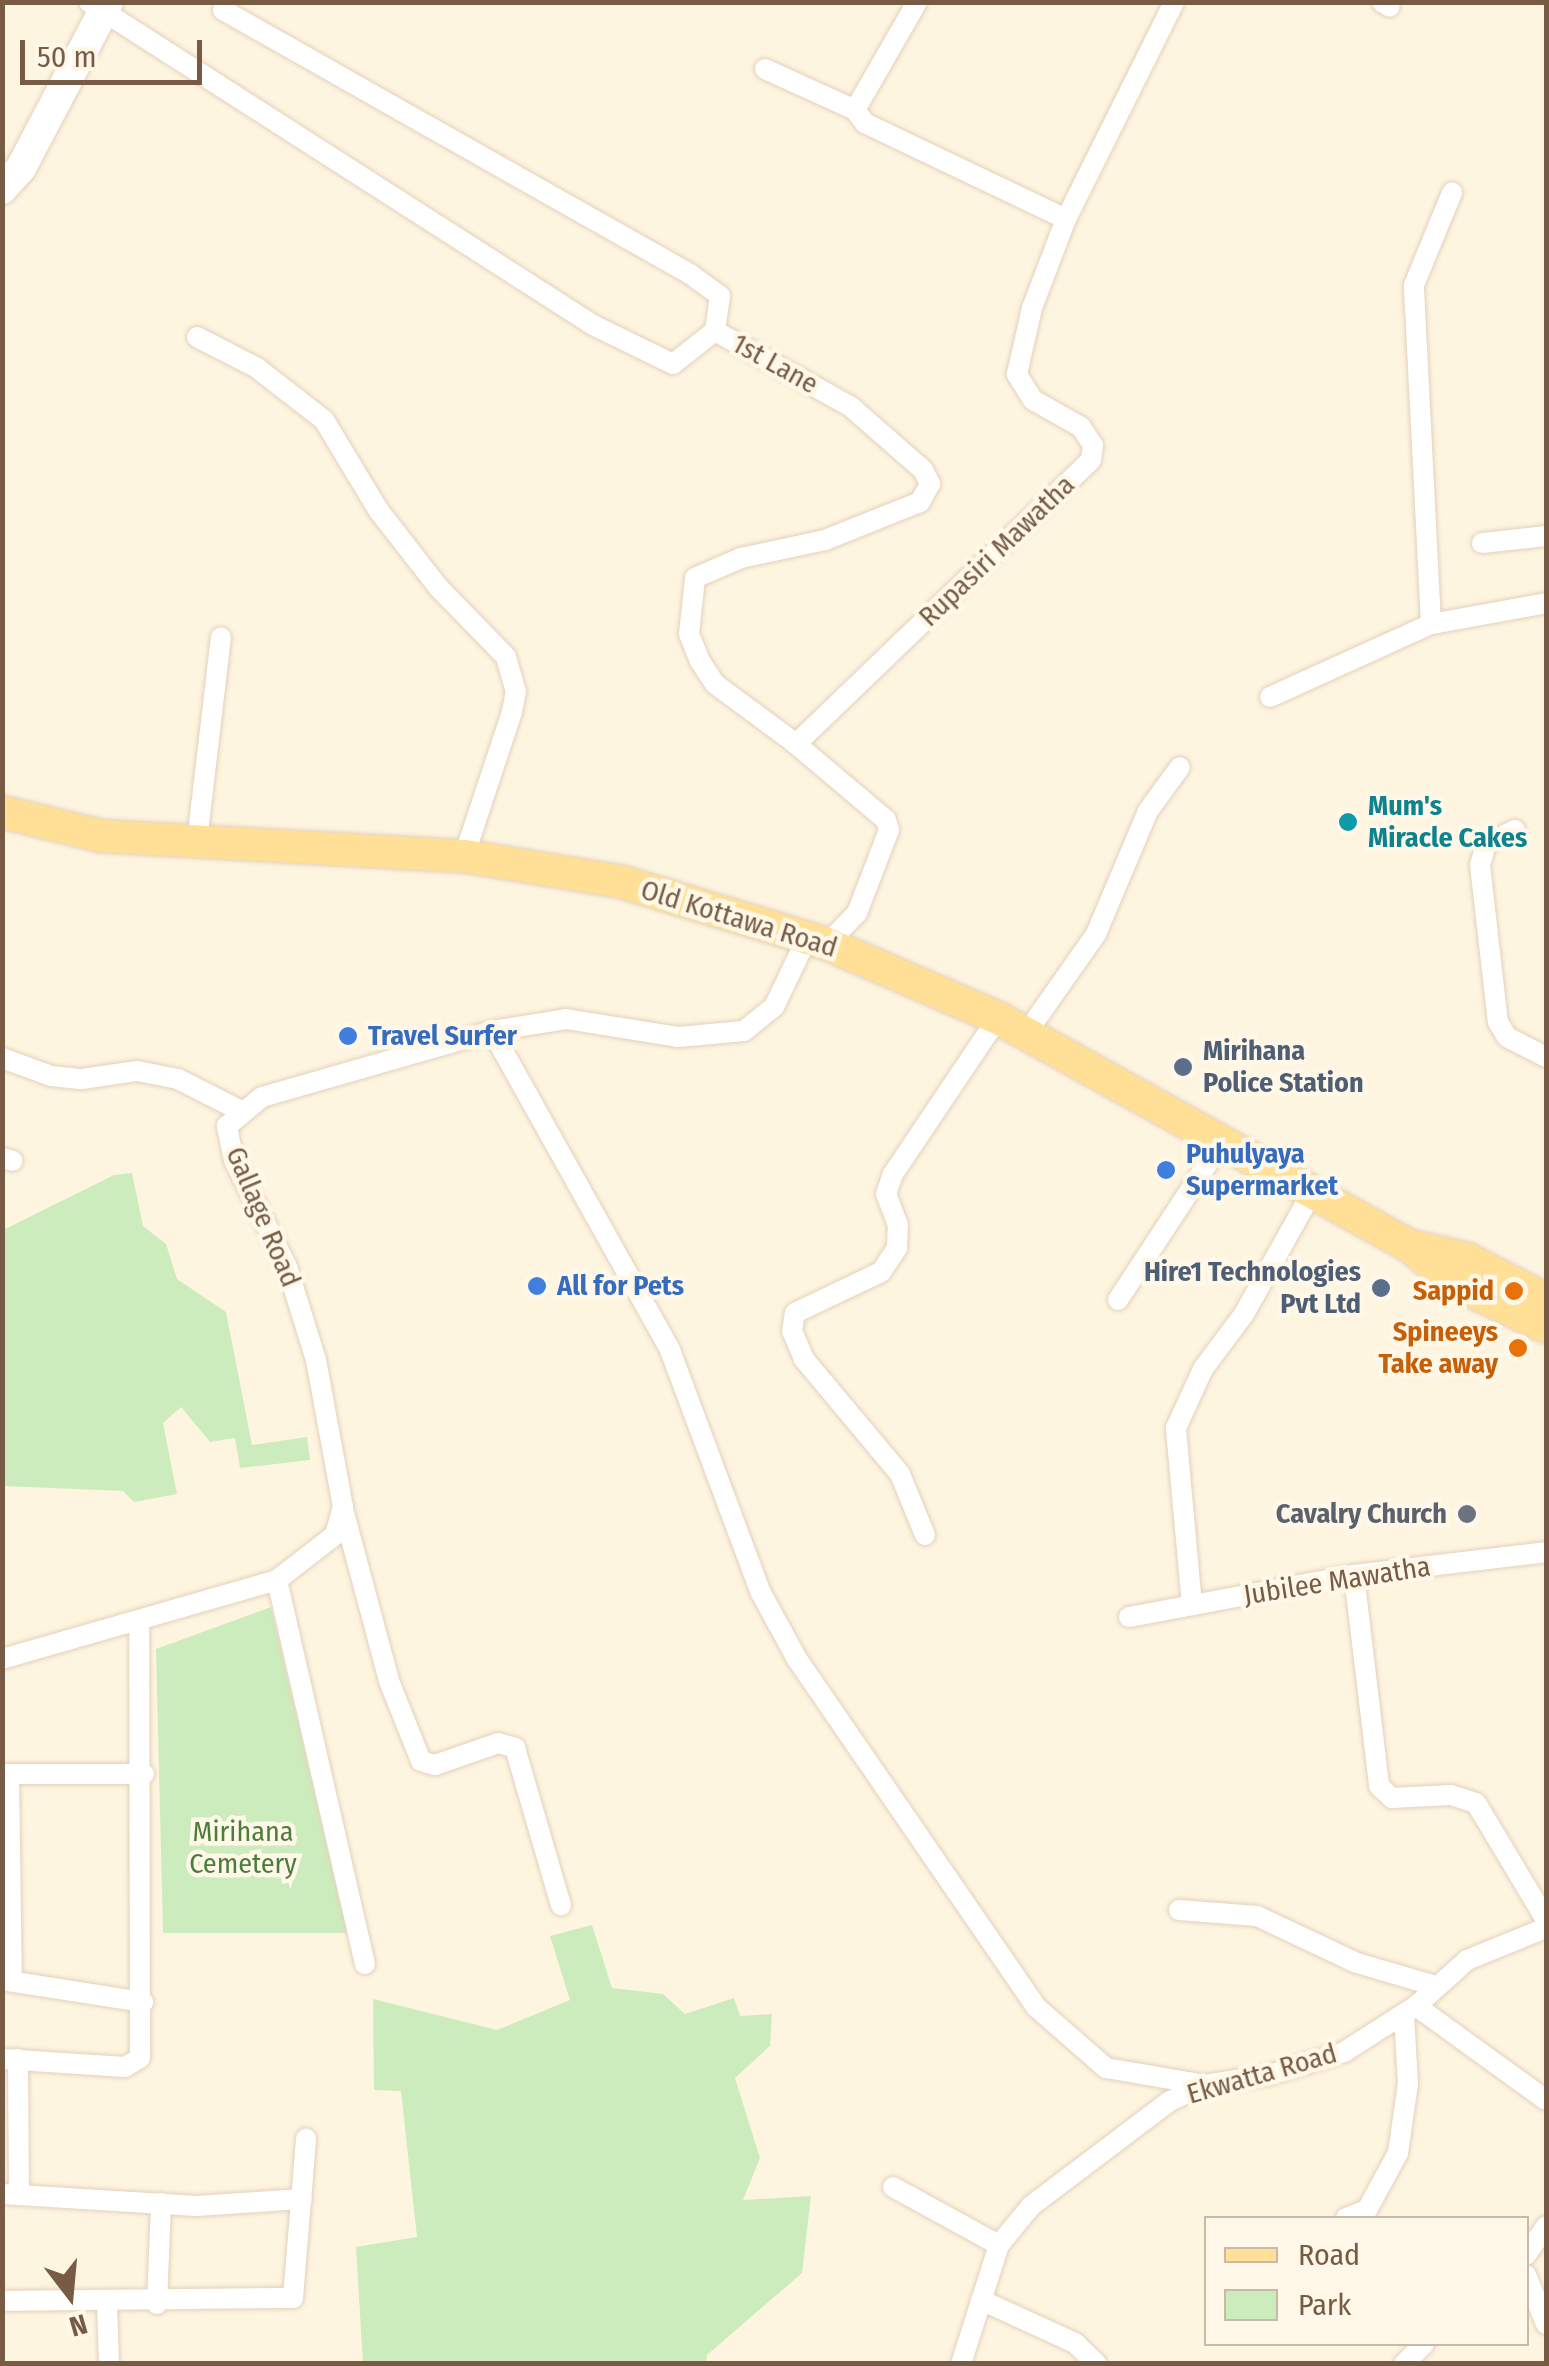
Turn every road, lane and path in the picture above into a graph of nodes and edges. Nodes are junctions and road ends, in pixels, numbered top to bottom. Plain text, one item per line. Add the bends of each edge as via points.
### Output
1 (917, 2) edge
2 (1174, 2) edge
3 (101, 5) edge
4 (223, 10) dead end
5 (766, 70) dead end
6 (856, 110) junction
7 (2, 188) edge
8 (1452, 193) dead end
9 (1066, 219) junction
10 (715, 331) junction
11 (197, 337) dead end
12 (1546, 536) edge
13 (1482, 543) dead end
14 (1546, 603) edge
15 (1431, 624) junction
16 (221, 637) dead end
17 (1270, 698) dead end
18 (796, 744) junction
19 (1180, 768) dead end
20 (2, 812) edge
21 (1515, 830) dead end
22 (197, 842) junction
23 (464, 856) junction
24 (817, 941) junction
25 (1011, 1027) junction
26 (492, 1031) junction
27 (1546, 1056) edge
28 (2, 1058) edge
29 (243, 1112) junction
30 (1221, 1143) junction
31 (1312, 1194) junction
32 (1410, 1246) junction
33 (1118, 1300) dead end
34 (1546, 1300) edge
35 (1546, 1327) edge
36 (343, 1507) junction
37 (925, 1535) dead end
38 (1546, 1552) edge
39 (1354, 1575) junction
40 (278, 1580) junction
41 (1192, 1605) junction
42 (1129, 1617) dead end
43 (139, 1625) junction
44 (2, 1660) edge
45 (144, 1774) junction
46 (6, 1775) edge
47 (562, 1905) dead end
48 (1179, 1910) dead end
49 (1546, 1920) edge
50 (1546, 1928) edge
51 (366, 1964) dead end
52 (7, 1981) edge
53 (1432, 1986) junction
54 (143, 2002) junction
55 (1410, 2010) junction
56 (10, 2059) edge
57 (1204, 2086) junction
58 (1546, 2100) edge
59 (306, 2139) dead end
60 (893, 2187) dead end
61 (10, 2194) edge
62 (302, 2200) junction
63 (160, 2203) junction
64 (1369, 2214) edge
65 (1546, 2226) edge
66 (999, 2245) junction
67 (1529, 2251) edge
68 (1529, 2282) edge
69 (982, 2300) junction
70 (2, 2301) edge
71 (107, 2303) junction
72 (157, 2304) junction
73 (1546, 2324) edge
74 (1422, 2346) edge
75 (109, 2364) edge
76 (961, 2364) edge
77 (1097, 2364) edge
78 (1404, 2364) edge

1 - 6 street
2 - 9 street
3 - 7 main road via 22,168
3 - 10 street, 1st Lane via 593,325 673,364
4 - 10 street via 690,274 720,296
5 - 6 street
6 - 9 street via 865,123
8 - 15 street via 1414,285
9 - 18 street, Rupasiri Mawatha via 1032,308 1017,374 1033,400 1081,427 1093,444 1090,460
10 - 18 street, 1st Lane via 850,406 923,470 930,484 920,502 857,528 740,558 695,578 689,634 700,661 715,684
11 - 23 street via 257,368 324,420 391,526 506,657 516,691 512,712
12 - 13 street
14 - 15 street
15 - 17 street
16 - 22 street
18 - 24 street via 886,820 889,830 857,913
19 - 25 street via 1148,811 1096,934
20 - 22 main road, Old Kottawa Road via 101,836
21 - 27 street via 1486,844 1480,866 1498,1022 1507,1037
22 - 23 main road, Old Kottawa Road
23 - 24 main road, Old Kottawa Road via 622,882
24 - 25 main road, Old Kottawa Road
24 - 26 street, Gallage Road via 774,1007 744,1031 678,1037 566,1019
25 - 30 main road, Old Kottawa Road
25 - 37 street via 892,1174 886,1194 898,1225 897,1248 880,1272 795,1313 792,1332 804,1359 900,1474
26 - 29 street, Gallage Road via 262,1097
26 - 57 street via 670,1350 761,1593 797,1659 1036,2007 1106,2068
28 - 29 street via 82,1080 136,1071 178,1079
29 - 36 street, Gallage Road via 227,1126 234,1160 287,1267 316,1360
30 - 31 main road, Old Kottawa Road
30 - 33 street
31 - 32 main road, Old Kottawa Road
31 - 41 street via 1244,1314 1203,1369 1176,1428
32 - 34 main road, Old Kottawa Road via 1467,1259
32 - 35 main road, Old Kottawa Road via 1453,1282
36 - 40 street via 327,1548
36 - 47 street via 389,1681 420,1761 435,1765 498,1744 515,1748
38 - 39 street, Jubilee Mawatha
39 - 41 street, Jubilee Mawatha
39 - 49 street via 1380,1786 1392,1798 1451,1795 1476,1803
40 - 43 street
40 - 51 street
41 - 42 street, Jubilee Mawatha
43 - 44 street
43 - 45 street
45 - 46 street
45 - 54 street
46 - 52 street
48 - 53 street via 1257,1916 1357,1964
50 - 53 street, Ekwatta Road via 1468,1960
52 - 54 street
53 - 55 street, Ekwatta Road
54 - 56 street via 140,2058 133,2066
55 - 57 street, Ekwatta Road via 1344,2052
55 - 58 street
55 - 64 street via 1398,2153
56 - 61 street
57 - 66 street, Ekwatta Road via 1170,2101 1031,2206
59 - 62 street
60 - 66 street
61 - 63 street
62 - 63 street
62 - 72 street via 294,2298
63 - 72 street
65 - 67 street
66 - 69 street, Ekwatta Road
68 - 73 street
69 - 76 street, Ekwatta Road
69 - 77 street via 1075,2343
70 - 71 street
71 - 72 street
71 - 75 street
74 - 78 street

